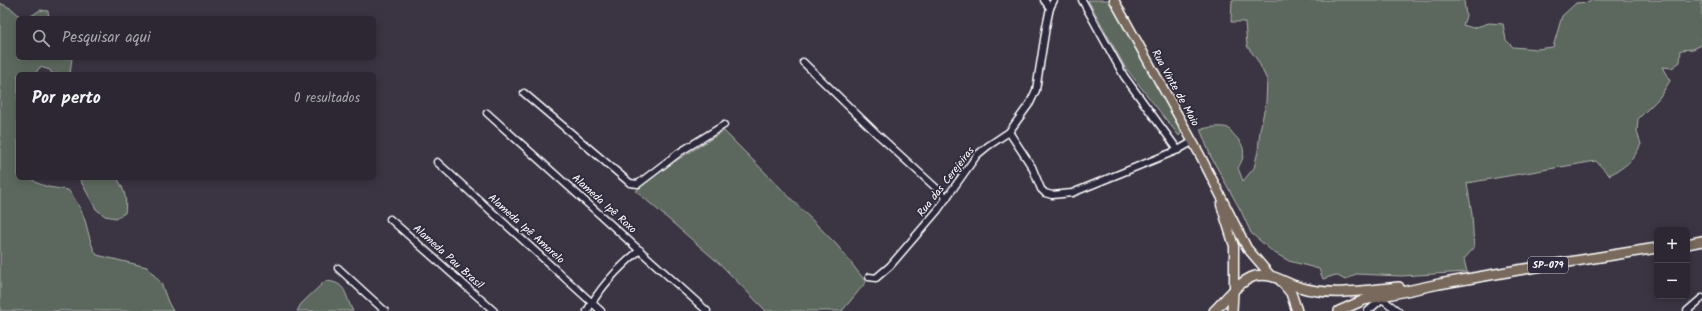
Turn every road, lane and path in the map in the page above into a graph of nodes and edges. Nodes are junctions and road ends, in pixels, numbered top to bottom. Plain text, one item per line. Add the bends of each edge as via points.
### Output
1 (1044, 0) edge
2 (1054, 0) edge
3 (1082, 0) edge
4 (1114, 0) edge
5 (1050, 8) junction
6 (803, 62) dead end
7 (524, 93) dead end
8 (487, 113) dead end
9 (724, 125) dead end
10 (1009, 132) junction
11 (1192, 142) junction
12 (1178, 150) junction
13 (437, 162) dead end
14 (1216, 186) junction
15 (947, 198) junction
16 (390, 219) dead end
17 (1702, 242) edge
18 (1690, 244) edge
19 (1654, 248) edge
20 (640, 250) junction
21 (338, 268) dead end
22 (869, 277) dead end
23 (1274, 277) junction
24 (1438, 284) junction
25 (1233, 292) junction
26 (1384, 297) junction
27 (1702, 298) edge
28 (592, 302) junction
29 (385, 311) edge
30 (494, 311) edge
31 (587, 311) edge
32 (602, 311) edge
33 (707, 311) edge
34 (1214, 311) edge
35 (1232, 311) edge
36 (1297, 311) edge
37 (1339, 311) edge
38 (1367, 311) edge
39 (1398, 311) edge
40 (1687, 311) edge

1 - 5 street
2 - 5 street, Rua das Cerejeiras
3 - 12 street via 1124,76
4 - 11 main road, Rua Vinte de Maio
5 - 10 street, Rua das Cerejeiras via 1036,90
6 - 15 street
7 - 9 street via 634,184 638,184 680,152
8 - 20 street, Alameda Ipê Roxo
10 - 12 street via 1029,162 1041,189 1052,195 1072,193
10 - 15 street, Rua das Cerejeiras via 977,155
11 - 12 street
11 - 14 main road, Rua Vinte de Maio
13 - 28 street, Alameda Ipê Amarelo
14 - 23 main road, Rua Vinte de Maio via 1247,248
14 - 25 main road, Rua Vinte de Maio via 1234,246
15 - 22 street, Rua das Cerejeiras via 890,266 876,278
16 - 30 street, Alameda Pau Brasil
17 - 18 highway
19 - 24 highway, SP-079
20 - 28 street via 621,266
20 - 33 street, Alameda Ipê Roxo
21 - 29 street
23 - 24 highway, SP-079 via 1298,287 1326,292
23 - 25 highway, SP-079 via 1260,276 1247,279
23 - 36 highway via 1291,293
24 - 26 highway, SP-079
25 - 34 highway, SP-079
25 - 35 highway
26 - 37 highway, SP-079 via 1364,300
26 - 38 street
26 - 39 street
27 - 40 street
28 - 31 street
28 - 32 street, Alameda Ipê Amarelo

